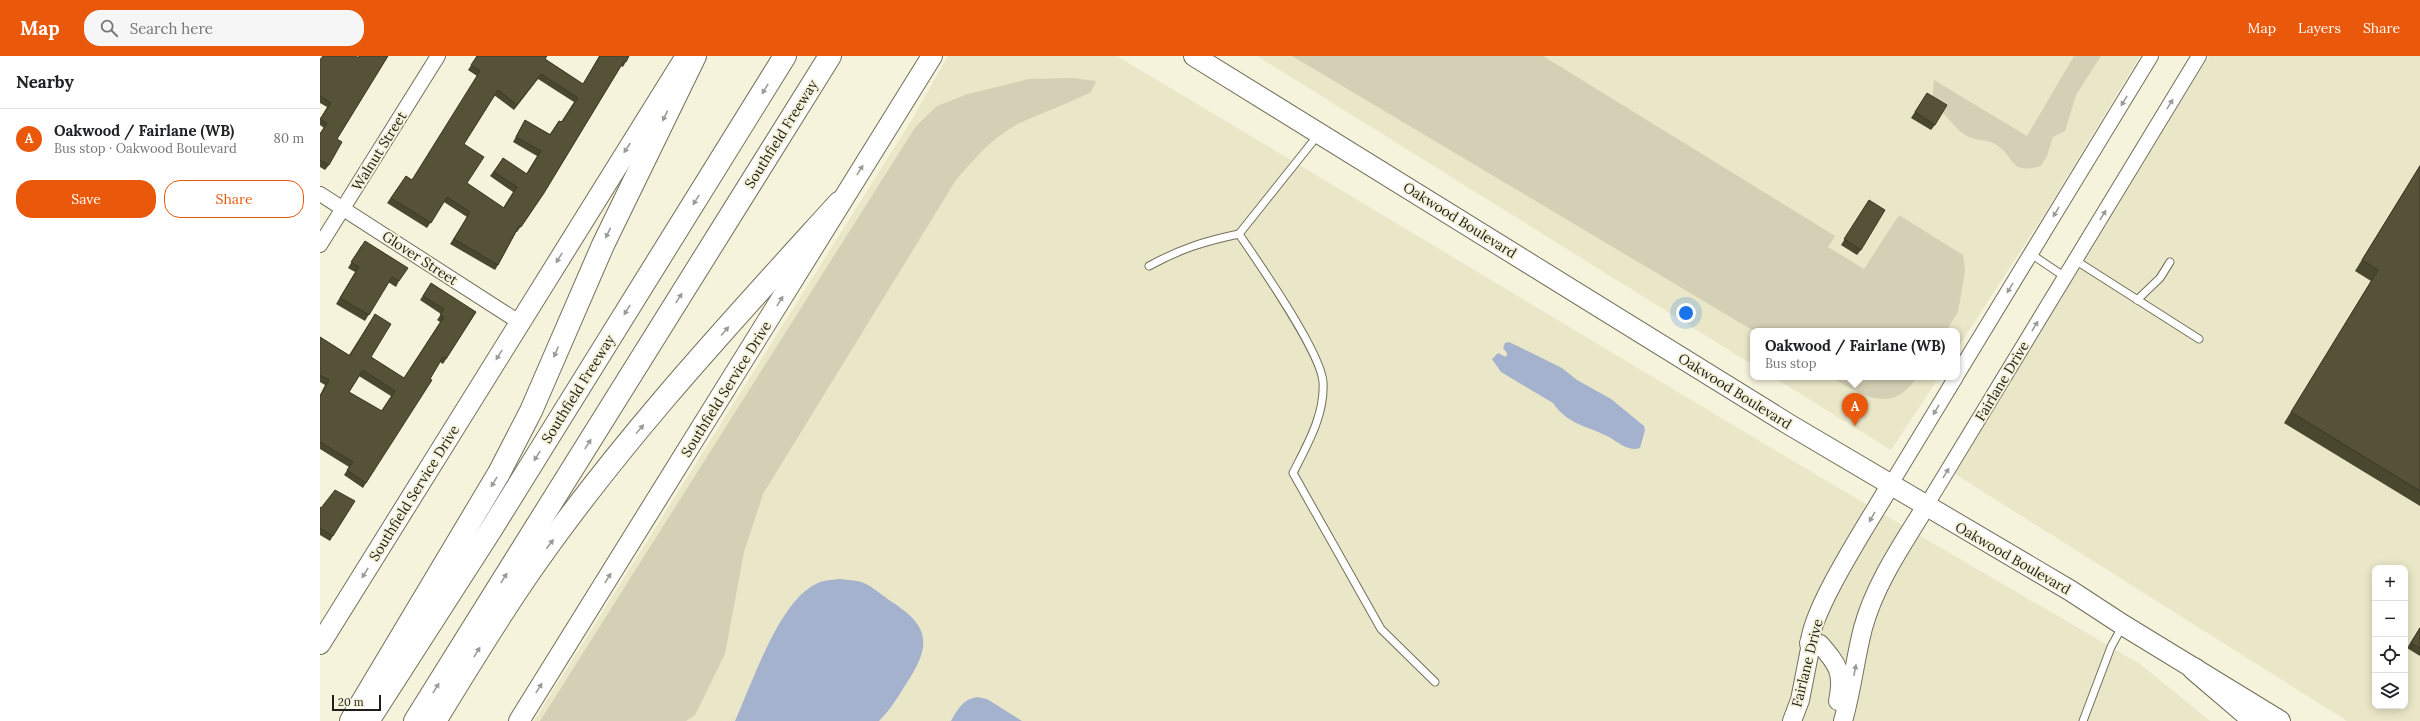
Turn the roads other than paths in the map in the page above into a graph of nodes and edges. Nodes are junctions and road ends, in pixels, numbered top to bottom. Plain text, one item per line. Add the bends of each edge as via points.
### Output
1 (438, 56) edge
2 (686, 56) edge
3 (695, 56) edge
4 (785, 56) edge
5 (830, 56) edge
6 (932, 56) edge
7 (1194, 56) edge
8 (2151, 56) edge
9 (2198, 56) edge
10 (1319, 134) junction
11 (320, 194) edge
12 (839, 203) junction
13 (343, 208) junction
14 (1239, 234) junction
15 (320, 246) edge
16 (2031, 254) junction
17 (2075, 260) junction
18 (2170, 262) dead end
19 (1149, 266) dead end
20 (2065, 277) junction
21 (2137, 300) junction
22 (519, 322) junction
23 (2199, 340) dead end
24 (1960, 369) edge
25 (1954, 380) edge
26 (1891, 484) junction
27 (1926, 506) junction
28 (2123, 626) junction
29 (1809, 643) junction
30 (320, 644) edge
31 (2194, 669) junction
32 (1435, 682) dead end
33 (351, 721) edge
34 (368, 721) edge
35 (415, 721) edge
36 (435, 721) edge
37 (519, 721) edge
38 (1792, 721) edge
39 (1833, 721) edge
40 (1842, 721) edge
41 (2083, 721) edge
42 (2255, 721) edge
43 (2280, 721) edge

1 - 13 street, Walnut Street
2 -> 22 main road, Southfield Service Drive
3 -> 33 highway via 603,245 531,411 499,473
4 -> 34 highway, Southfield Freeway via 492,528
35 -> 5 highway, Southfield Freeway
12 -> 6 main road, Southfield Service Drive
7 - 10 main road, Oakwood Boulevard
8 -> 16 street, Fairlane Drive
17 -> 9 street, Fairlane Drive
10 - 14 lane
10 - 26 main road, Oakwood Boulevard via 1790,425
11 - 13 street, Glover Street
36 -> 12 highway via 531,569 615,459 746,306
37 -> 12 main road, Southfield Service Drive
13 - 15 street, Walnut Street
13 - 22 street, Glover Street
14 - 19 lane via 1204,241 1177,251
14 - 32 lane via 1318,362 1323,380 1322,400 1314,429 1293,473 1381,629
16 - 20 lane
16 -> 24 street, Fairlane Drive
17 - 20 street, Fairlane Drive
17 - 21 lane
18 - 21 lane via 2160,278
27 -> 20 street, Fairlane Drive
21 - 23 lane
22 -> 30 main road, Southfield Service Drive
25 -> 26 street, Fairlane Drive
26 - 27 main road, Oakwood Boulevard
26 -> 29 street, Fairlane Drive via 1832,583
27 - 28 main road, Oakwood Boulevard via 2071,591
40 -> 27 street, Fairlane Drive via 1850,696 1863,628 1878,585
28 - 31 main road, Oakwood Boulevard
28 - 41 lane via 2111,647
29 - 38 street, Fairlane Drive via 1800,700
29 - 39 street via 1820,644 1841,674 1842,686
31 - 42 highway
31 - 43 main road, Oakwood Boulevard

